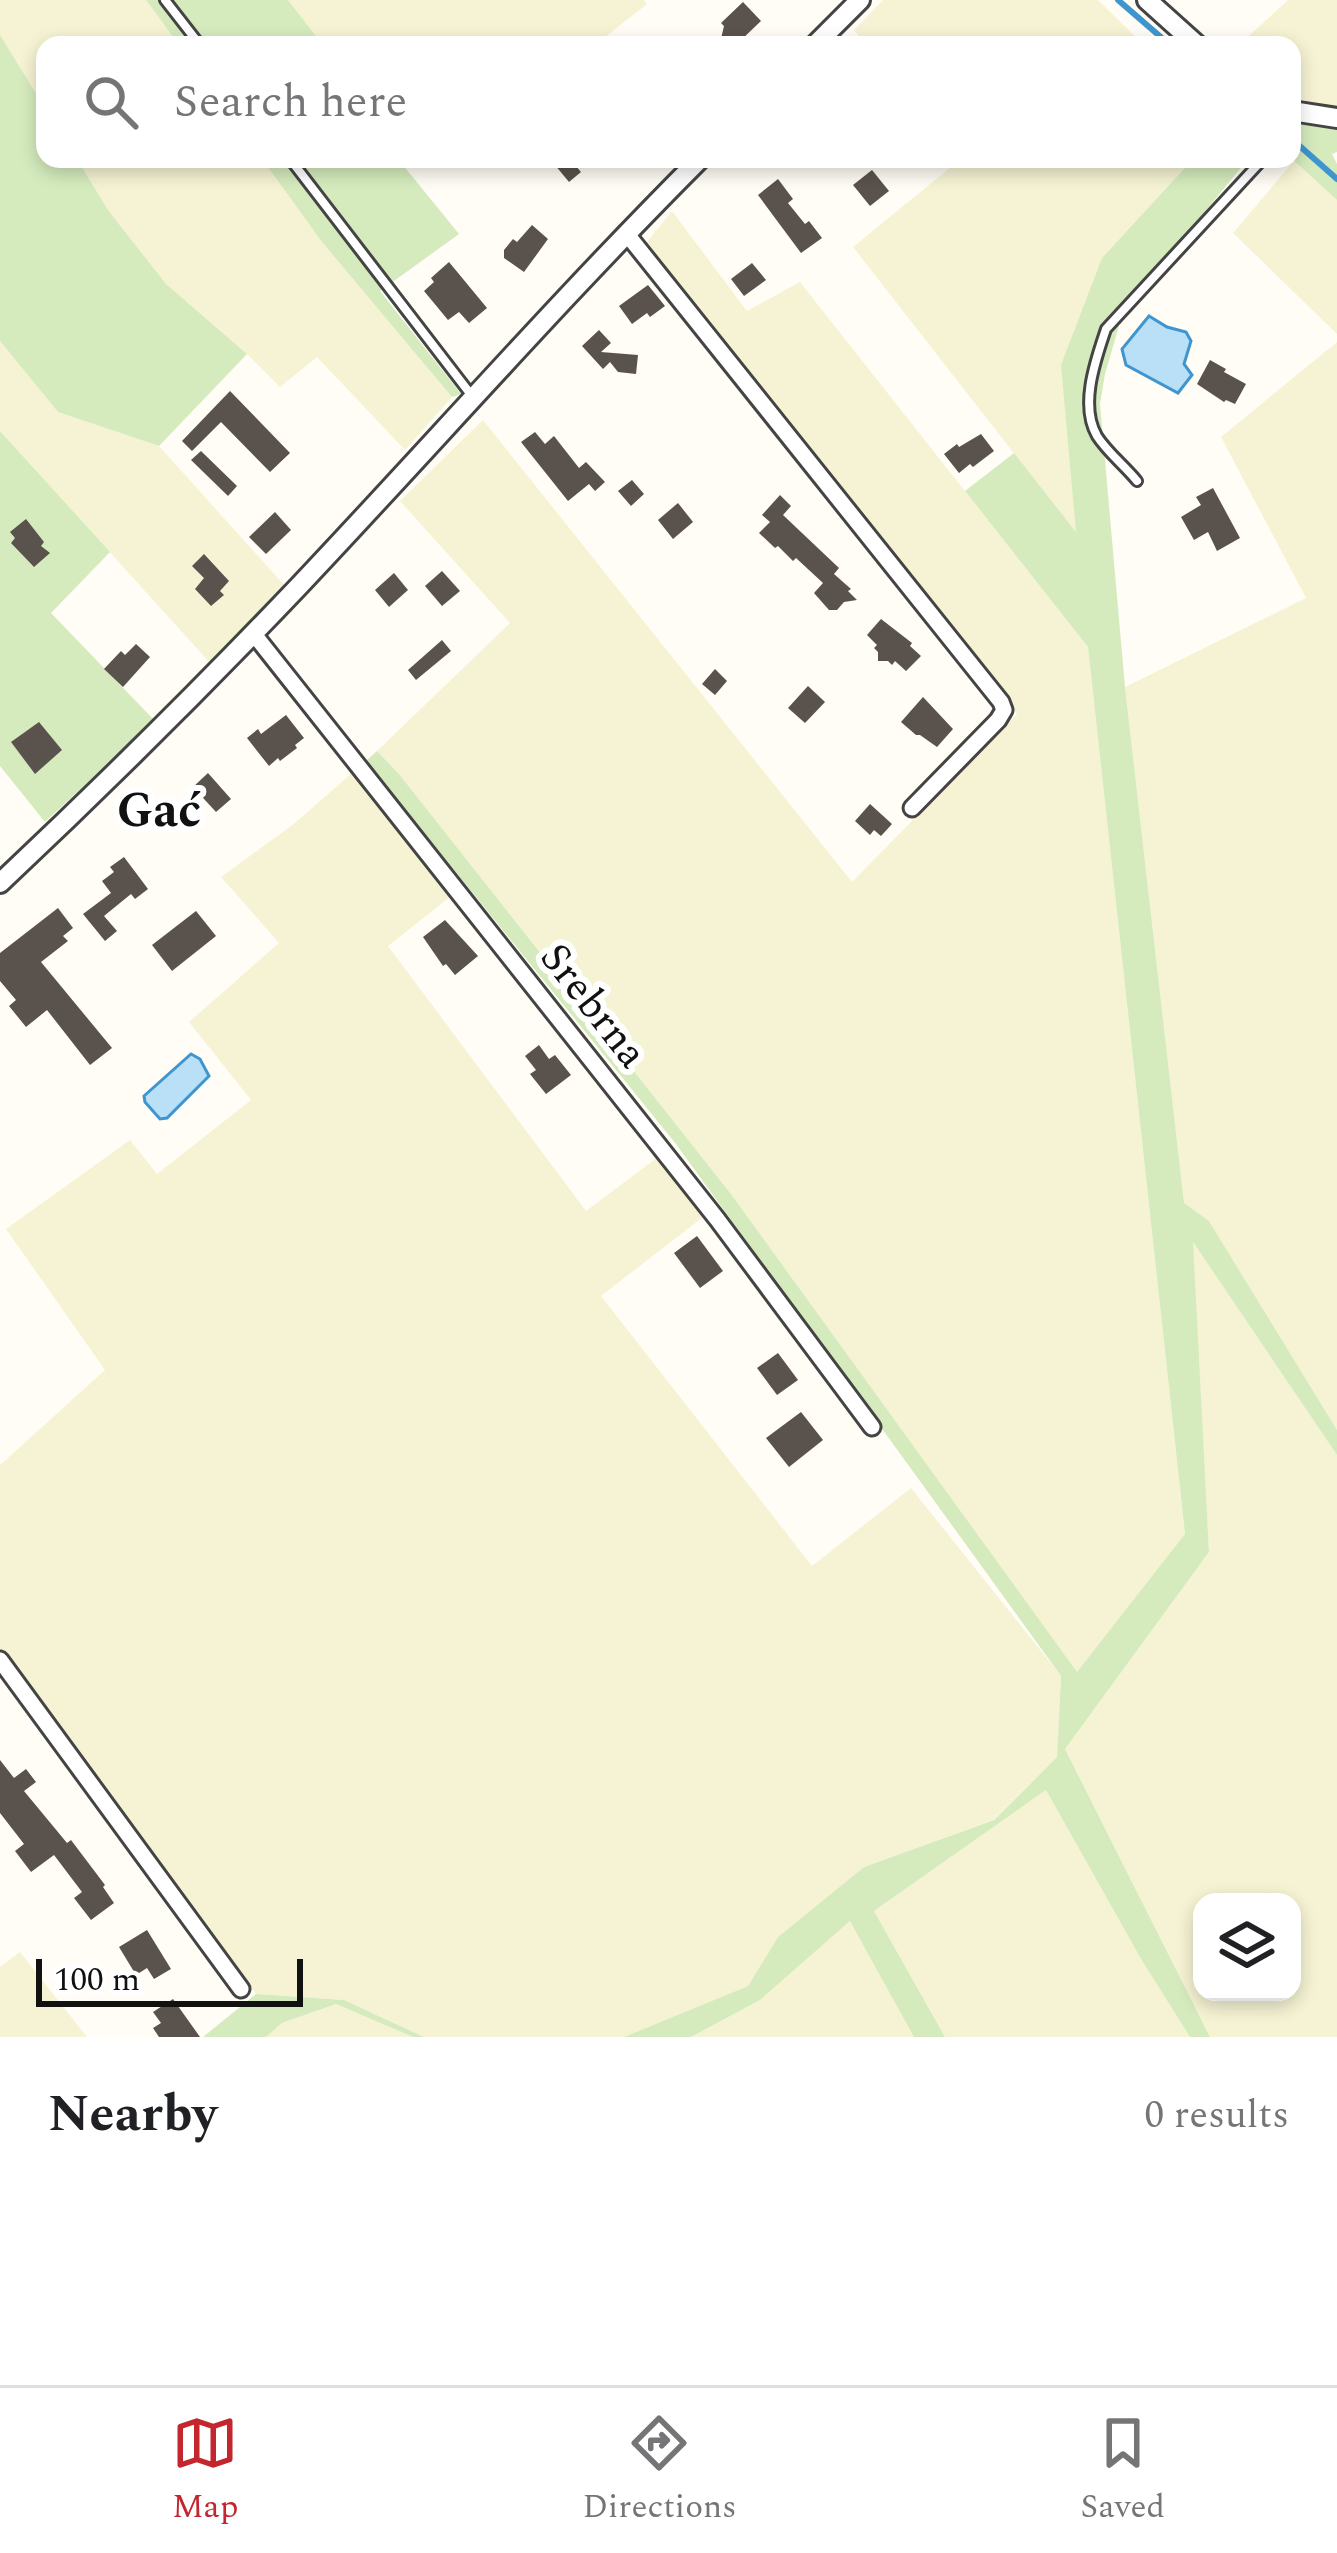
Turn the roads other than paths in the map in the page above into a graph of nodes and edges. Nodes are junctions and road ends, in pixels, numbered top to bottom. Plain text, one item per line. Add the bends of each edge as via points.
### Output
1 (165, 0) edge
2 (860, 0) edge
3 (1148, 0) edge
4 (193, 36) edge
5 (824, 36) edge
6 (1187, 36) edge
7 (1301, 115) edge
8 (1337, 118) edge
9 (297, 168) edge
10 (691, 168) edge
11 (1255, 168) edge
12 (626, 233) junction
13 (474, 399) junction
14 (1137, 481) dead end
15 (254, 633) junction
16 (912, 808) dead end
17 (0, 884) edge
18 (872, 1427) dead end
19 (0, 1660) edge
20 (241, 1989) dead end

1 - 4 lane
2 - 5 street
3 - 6 street
7 - 8 street
9 - 13 lane
10 - 12 street
11 - 14 lane via 1106,329 1089,401 1095,433
12 - 13 street
12 - 16 street via 1001,702 998,720
13 - 15 street
15 - 17 street
15 - 18 street, Srebrna
19 - 20 street

